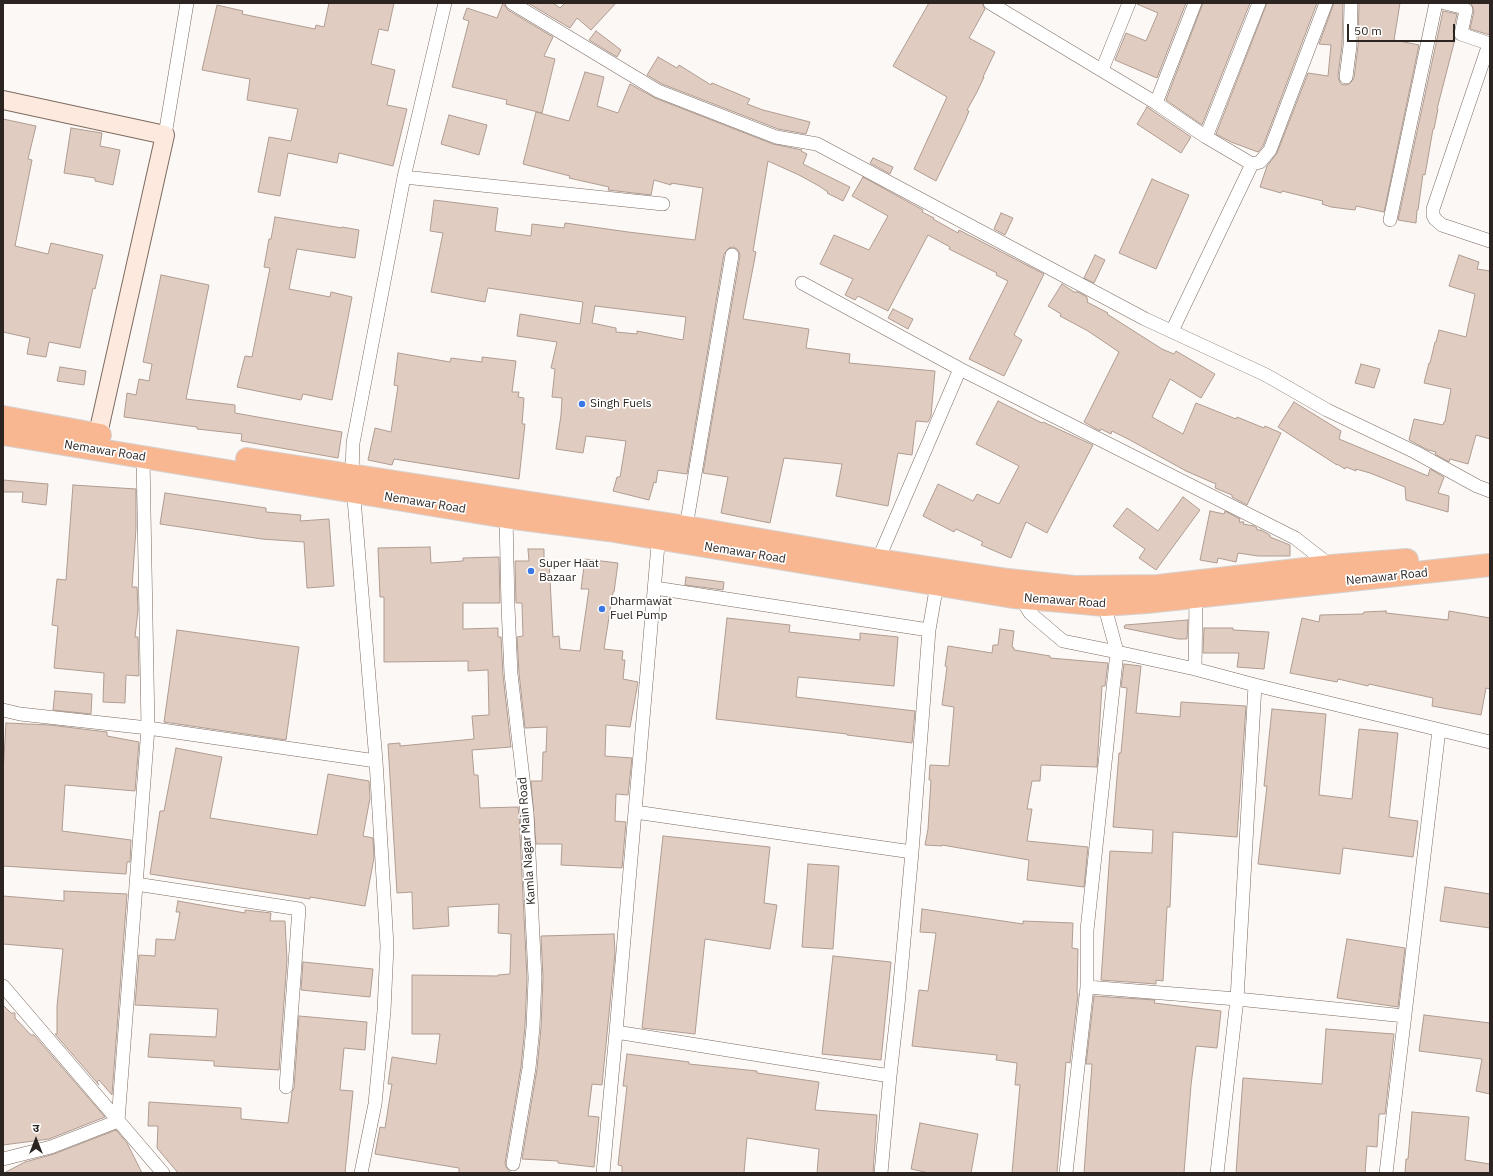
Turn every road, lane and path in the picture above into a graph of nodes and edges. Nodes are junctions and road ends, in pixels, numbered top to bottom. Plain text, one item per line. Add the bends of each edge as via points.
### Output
1 (187, 3) edge
2 (445, 3) edge
3 (512, 3) edge
4 (990, 3) edge
5 (1129, 3) edge
6 (1195, 3) edge
7 (1259, 3) edge
8 (1326, 3) edge
9 (1351, 3) edge
10 (1436, 3) edge
11 (1445, 3) edge
12 (1490, 44) edge
13 (1102, 70) junction
14 (1346, 77) dead end
15 (3, 100) edge
16 (1156, 103) junction
17 (165, 135) junction
18 (1206, 137) junction
19 (1252, 164) junction
20 (404, 177) junction
21 (663, 204) dead end
22 (1390, 220) dead end
23 (1490, 241) edge
24 (732, 255) dead end
25 (802, 283) dead end
26 (1172, 332) junction
27 (960, 369) junction
28 (3, 417) edge
29 (3, 434) edge
30 (96, 442) junction
31 (143, 457) junction
32 (353, 484) junction
33 (1490, 491) edge
34 (506, 516) junction
35 (686, 527) junction
36 (660, 531) junction
37 (1490, 552) edge
38 (878, 560) junction
39 (1490, 565) edge
40 (1331, 566) junction
41 (938, 577) junction
42 (655, 588) junction
43 (1022, 590) junction
44 (1102, 596) junction
45 (1196, 598) junction
46 (929, 630) junction
47 (1117, 652) junction
48 (1195, 669) junction
49 (1255, 686) junction
50 (3, 710) edge
51 (148, 728) junction
52 (1440, 730) junction
53 (1490, 742) edge
54 (376, 761) junction
55 (635, 812) junction
56 (912, 852) junction
57 (136, 884) junction
58 (3, 986) edge
59 (1086, 987) junction
60 (1237, 999) junction
61 (1405, 1016) junction
62 (616, 1032) junction
63 (890, 1076) junction
64 (286, 1087) dead end
65 (118, 1121) junction
66 (3, 1159) edge
67 (513, 1164) dead end
68 (163, 1173) edge
69 (361, 1173) edge
70 (603, 1173) edge
71 (881, 1173) edge
72 (1066, 1173) edge
73 (1217, 1173) edge
74 (1386, 1173) edge

1 - 17 street
2 - 20 street
3 - 26 street via 658,91 776,137 817,144
4 - 13 street
5 - 13 street
6 - 16 street
7 - 18 street
8 - 19 street via 1270,150 1260,162
9 - 14 street
10 - 22 street
11 - 12 street via 1466,10 1461,34
12 - 23 street via 1433,209 1436,219 1442,225
13 - 16 street
15 - 17 street
16 - 18 street
17 - 30 street
18 - 19 street
19 - 26 street
20 - 21 street
20 - 32 street via 353,443
24 - 35 street
25 - 27 street
26 - 33 street via 1266,375 1327,410
27 - 38 street
27 - 40 street via 1295,538
28 - 30 highway, Nemawar Road
29 - 30 highway, Nemawar Road
30 - 31 highway, Nemawar Road
30 - 32 highway, Nemawar Road via 172,447
31 - 32 highway, Nemawar Road
31 - 51 street
32 - 34 highway, Nemawar Road
32 - 36 highway, Nemawar Road
32 - 54 street
34 - 36 highway, Nemawar Road
34 - 67 street, Kamla Nagar Main Road via 511,674 527,813 535,978 529,1068
35 - 36 highway, Nemawar Road
35 - 38 highway, Nemawar Road
36 - 41 highway, Nemawar Road
36 - 42 street
37 - 40 highway, Nemawar Road
38 - 41 highway, Nemawar Road
39 - 45 highway, Nemawar Road
40 - 44 highway, Nemawar Road via 1158,586
41 - 43 highway, Nemawar Road
41 - 46 street
42 - 46 street
42 - 55 street
43 - 44 highway, Nemawar Road via 1074,587
43 - 47 street via 1030,613 1063,641
44 - 45 highway, Nemawar Road
44 - 47 street
45 - 48 street
46 - 56 street
47 - 48 street
47 - 59 street via 1087,930
48 - 49 street
49 - 52 street
49 - 60 street
50 - 51 street
51 - 54 street
51 - 57 street
52 - 53 street
52 - 61 street
54 - 69 street via 386,961 375,1104
55 - 56 street
55 - 62 street
56 - 63 street
57 - 64 street via 299,909
57 - 65 street
58 - 65 street
59 - 60 street
59 - 72 street
60 - 61 street
60 - 73 street
61 - 74 street
62 - 63 street
62 - 70 street
63 - 71 street
65 - 66 street via 51,1147
65 - 68 street

